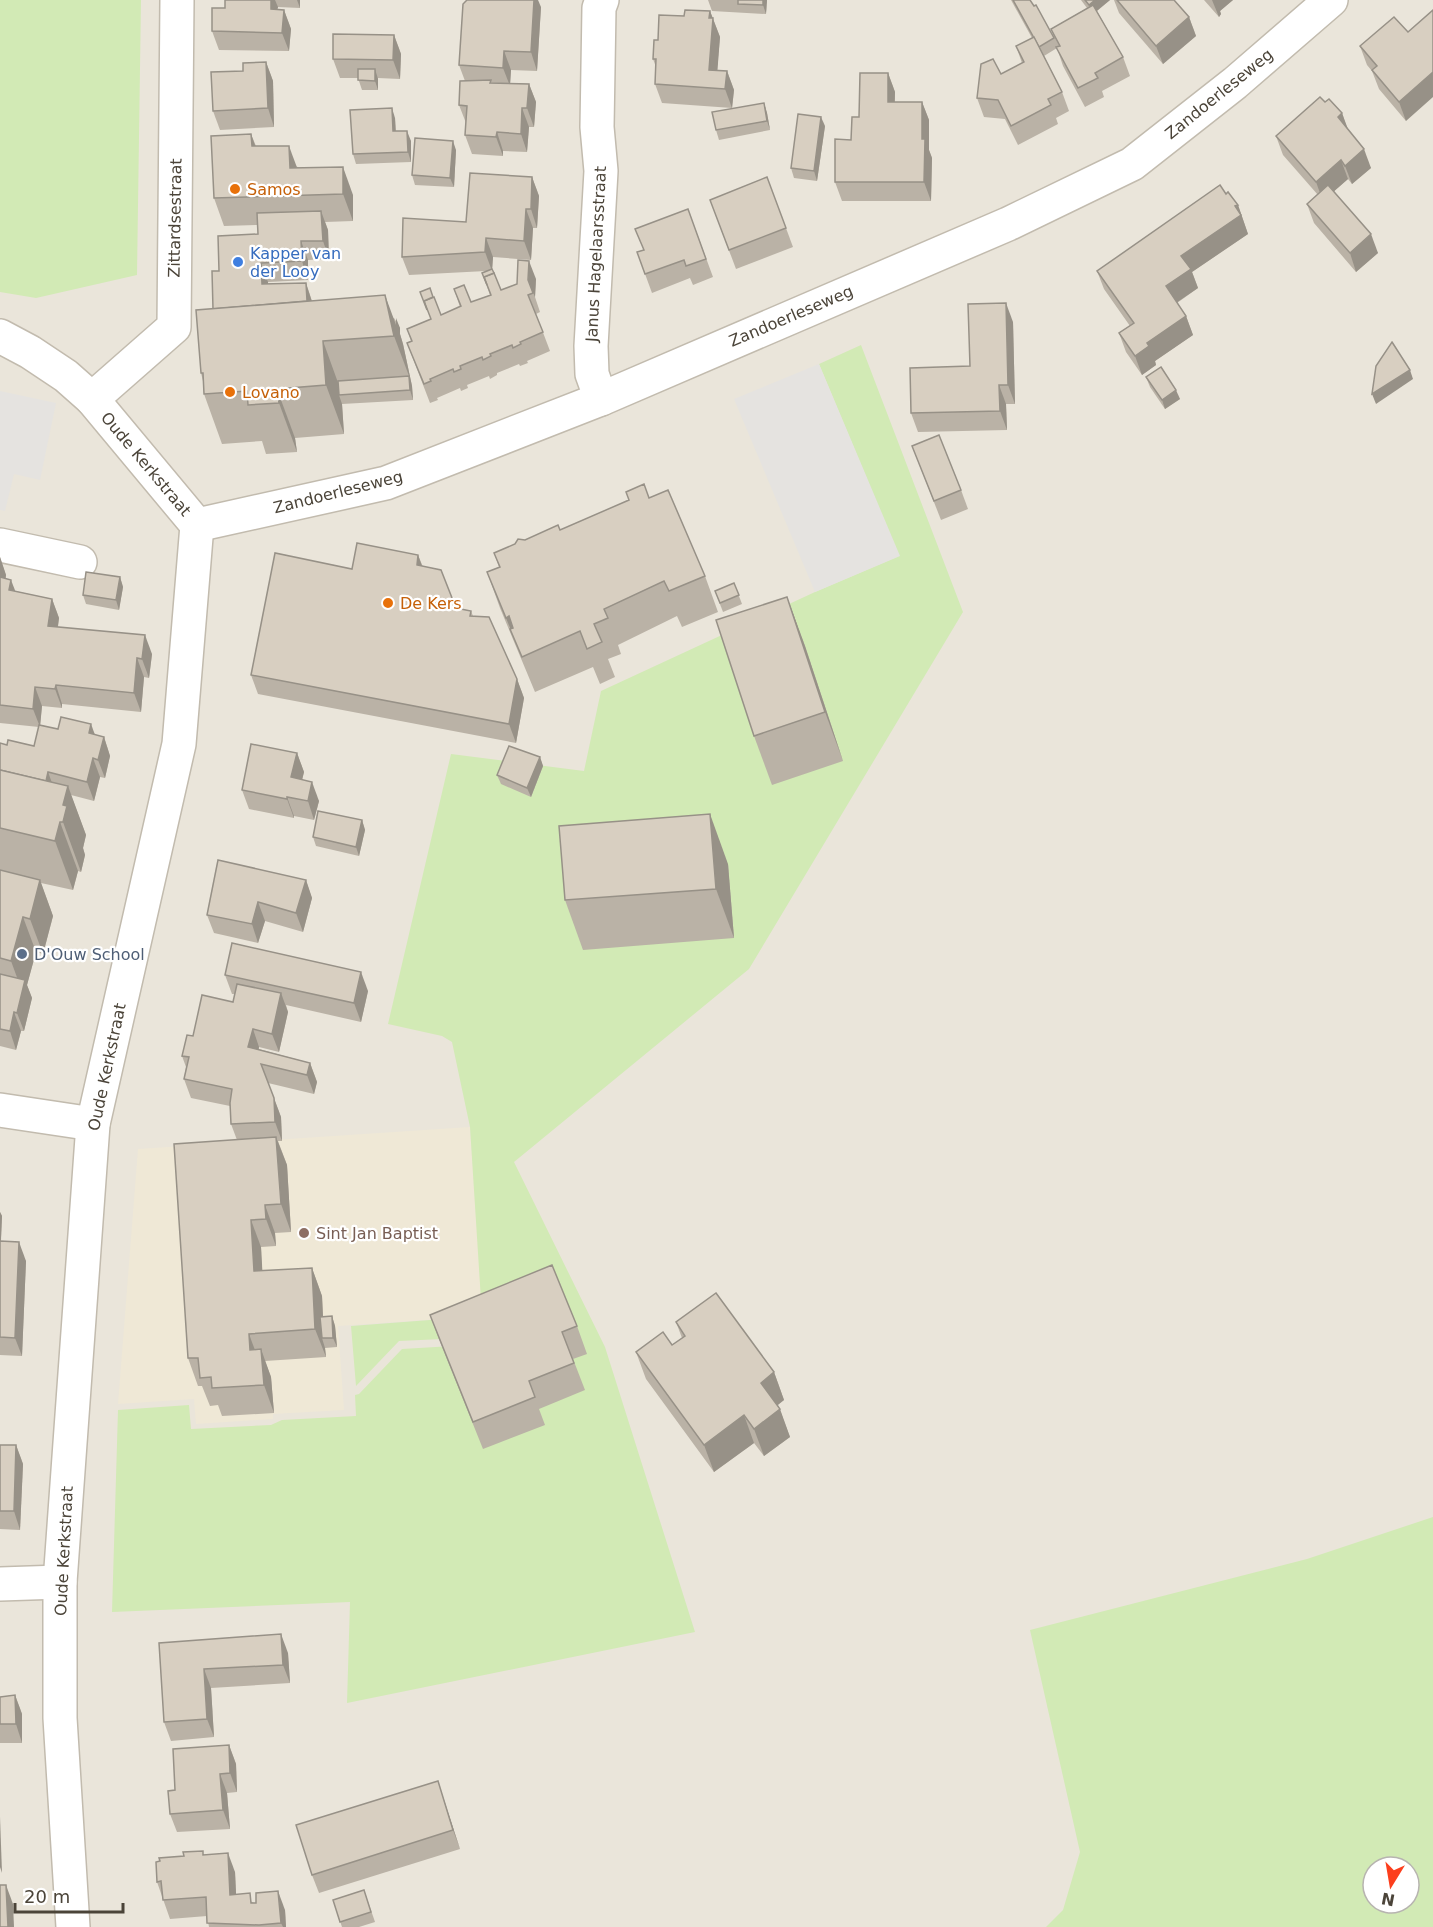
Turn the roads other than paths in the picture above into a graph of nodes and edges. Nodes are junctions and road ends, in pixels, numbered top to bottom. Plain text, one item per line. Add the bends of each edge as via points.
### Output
1 (177, 0) edge
2 (602, 0) edge
3 (1331, 0) edge
4 (0, 336) edge
5 (92, 399) junction
6 (601, 399) junction
7 (197, 525) junction
8 (0, 545) edge
9 (80, 562) dead end
10 (0, 1110) edge
11 (93, 1124) junction
12 (60, 1582) junction
13 (0, 1584) edge
14 (73, 1927) edge

1 - 5 street, Zittardsestraat via 174,327
2 - 6 street, Janus Hagelaarsstraat via 597,127 601,171 591,346 592,374
3 - 6 street, Zandoerleseweg via 1132,164 1008,224
4 - 5 street, Oude Kerkstraat via 30,351
5 - 7 street, Oude Kerkstraat
6 - 7 street, Zandoerleseweg via 386,483
7 - 11 street, Oude Kerkstraat via 179,744
8 - 9 street
10 - 11 street
11 - 12 street, Oude Kerkstraat
12 - 13 street
12 - 14 street, Oude Kerkstraat via 60,1718

